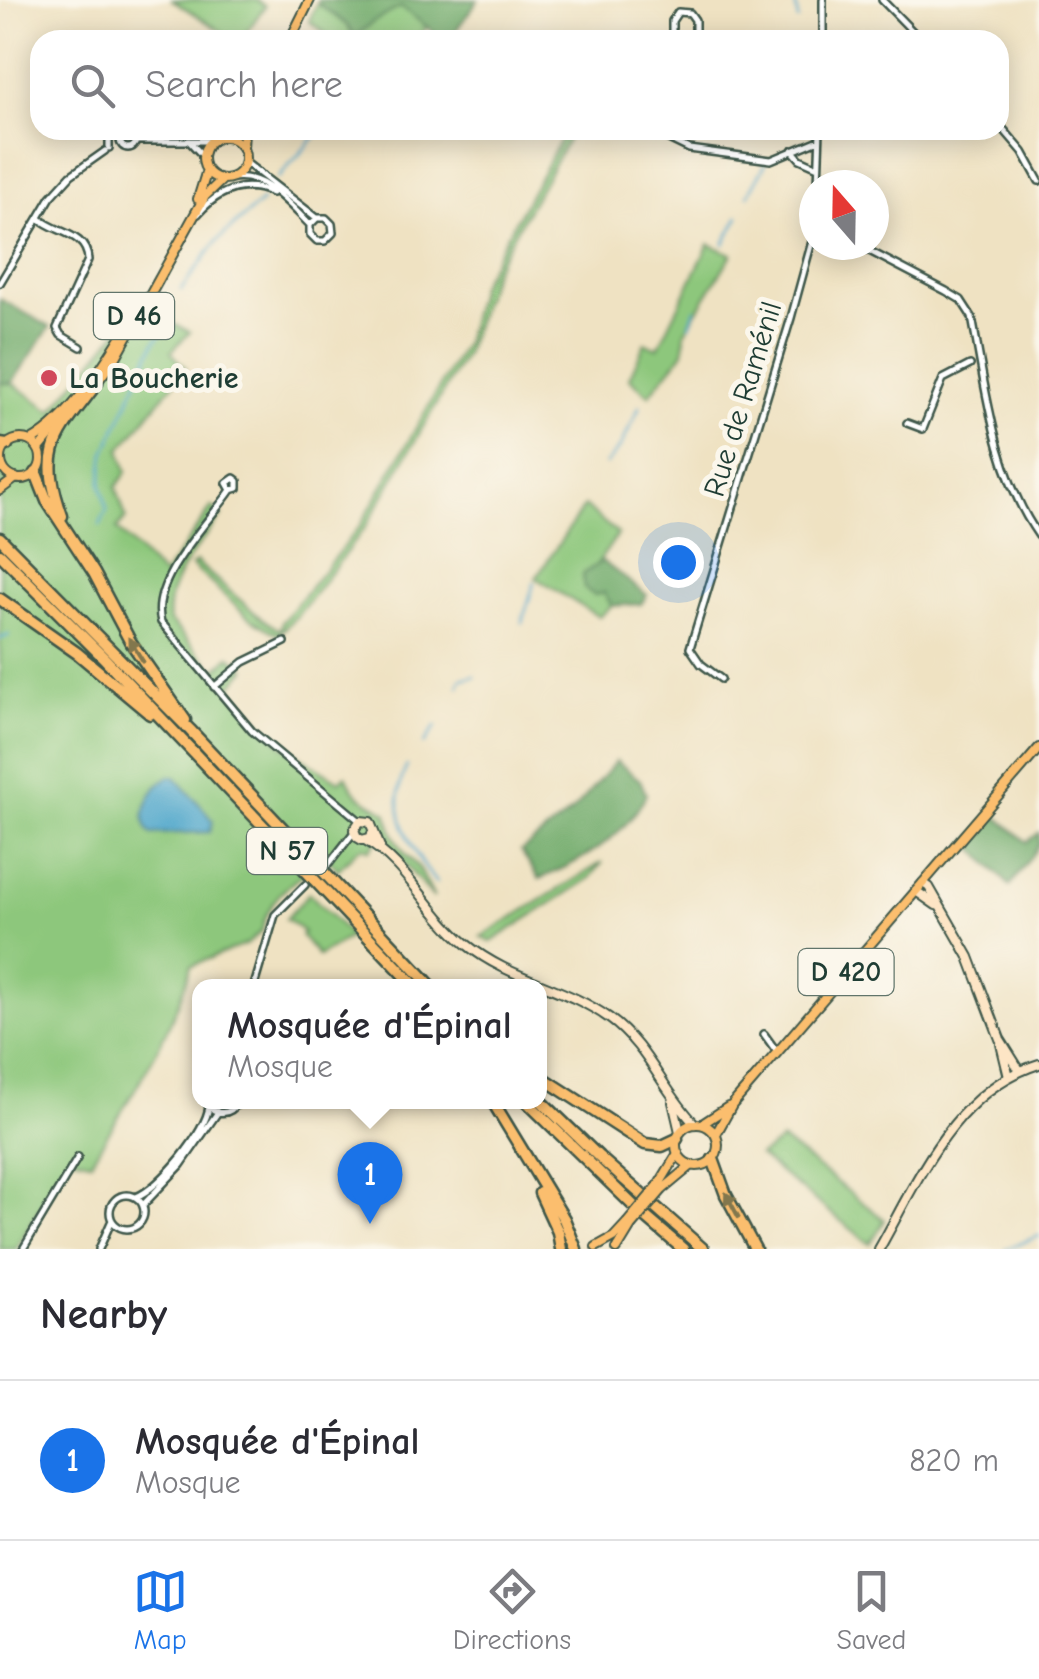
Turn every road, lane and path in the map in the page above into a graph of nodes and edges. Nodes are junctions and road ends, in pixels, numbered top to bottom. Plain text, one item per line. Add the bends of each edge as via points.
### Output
1 (310, 0) edge
2 (823, 0) edge
3 (882, 0) edge
4 (295, 30) edge
5 (672, 30) edge
6 (696, 30) edge
7 (823, 30) edge
8 (911, 30) edge
9 (1009, 135) edge
10 (108, 140) edge
11 (189, 140) joint
12 (218, 140) edge
13 (233, 140) edge
14 (243, 140) edge
15 (675, 140) edge
16 (819, 140) joint
17 (136, 141) dead end
18 (242, 148) junction
19 (792, 150) junction
20 (204, 157) junction
21 (245, 162) junction
22 (818, 167) joint
23 (207, 170) junction
24 (227, 178) junction
25 (1039, 181) edge
26 (284, 198) junction
27 (317, 218) junction
28 (40, 219) junction
29 (310, 225) junction
30 (182, 242) junction
31 (807, 260) edge
32 (886, 260) edge
33 (0, 283) edge
34 (81, 347) dead end
35 (979, 355) junction
36 (970, 365) junction
37 (981, 365) junction
38 (97, 383) junction
39 (907, 423) dead end
40 (31, 441) junction
41 (3, 444) edge
42 (39, 449) junction
43 (36, 472) junction
44 (2, 474) edge
45 (16, 478) junction
46 (0, 490) edge
47 (231, 490) dead end
48 (66, 526) junction
49 (1039, 536) edge
50 (0, 538) edge
51 (0, 554) edge
52 (0, 599) edge
53 (285, 642) dead end
54 (721, 679) dead end
55 (214, 688) junction
56 (169, 726) junction
57 (190, 730) junction
58 (1039, 748) edge
59 (355, 826) junction
60 (373, 832) junction
61 (364, 840) junction
62 (342, 850) junction
63 (382, 851) junction
64 (328, 864) dead end
65 (933, 871) junction
66 (923, 882) junction
67 (306, 885) dead end
68 (916, 891) junction
69 (940, 908) junction
70 (256, 979) edge
71 (408, 979) edge
72 (424, 979) edge
73 (524, 979) edge
74 (547, 988) edge
75 (764, 1034) dead end
76 (1000, 1039) junction
77 (776, 1052) junction
78 (1039, 1064) edge
79 (1020, 1071) junction
80 (1009, 1077) junction
81 (547, 1081) edge
82 (671, 1092) junction
83 (732, 1105) junction
84 (547, 1107) edge
85 (208, 1109) edge
86 (214, 1109) edge
87 (231, 1109) edge
88 (496, 1109) edge
89 (534, 1109) edge
90 (218, 1112) junction
91 (698, 1124) junction
92 (716, 1134) junction
93 (679, 1135) junction
94 (516, 1143) junction
95 (678, 1153) junction
96 (78, 1157) dead end
97 (713, 1159) junction
98 (692, 1165) junction
99 (660, 1188) junction
100 (136, 1197) junction
101 (143, 1205) junction
102 (112, 1218) junction
103 (629, 1224) junction
104 (118, 1226) junction
105 (108, 1231) junction
106 (596, 1248) edge
107 (23, 1249) edge
108 (99, 1249) edge
109 (562, 1249) edge
110 (576, 1249) edge
111 (617, 1249) edge
112 (683, 1249) edge
113 (703, 1249) edge
114 (755, 1249) edge
115 (879, 1249) edge

1 - 4 main road
2 - 7 street
3 - 8 street
5 - 6 street via 678,12 690,13
9 - 25 street
10 - 28 street via 107,149 57,189
11 - 17 street
11 - 20 street
12 - 20 main road
13 - 18 main road
14 - 18 main road
15 - 19 street via 689,149 768,160
16 - 19 street
16 - 22 street
18 - 21 main road
19 - 22 street
20 - 23 main road
21 - 24 main road
21 - 27 street
23 - 24 main road
23 - 40 main road, D 46 via 191,215 112,351 74,402
24 - 26 street via 250,177
24 - 30 main road, D 46 via 205,196
26 - 29 street
26 - 30 street via 252,187 229,190 208,204
27 - 29 street
27 - 29 street via 332,224 328,239 312,238
28 - 33 street
28 - 34 street via 88,251 56,328
30 - 38 main road, D 46
31 - 54 street, Rue de Raménil via 690,648
32 - 35 street via 961,300
35 - 36 street
35 - 37 street
36 - 37 street
36 - 39 street via 943,379 923,429
37 - 49 street via 1007,475
38 - 42 main road, D 46
38 - 48 highway via 51,455 49,473
40 - 41 main road
40 - 42 main road
41 - 44 main road
42 - 43 main road
43 - 45 main road
43 - 48 highway
44 - 45 main road
45 - 46 main road
47 - 55 street via 171,572 159,614
57 -> 48 highway via 130,641
50 - 57 highway, N 57
51 - 56 highway, N 57
52 - 56 highway
53 - 55 street via 244,662
55 - 59 street
56 - 71 highway, N 57
57 - 72 highway, N 57
58 - 65 main road, D 420
59 - 60 main road via 370,822
59 - 61 main road
59 - 62 street
60 - 61 main road
60 - 63 main road
61 - 62 street
61 - 63 main road
62 - 64 street
63 - 73 main road via 452,933
65 - 66 main road, D 420
65 - 69 main road
66 - 68 main road, D 420
66 - 69 main road
67 - 70 street via 275,915
68 - 69 main road
68 - 77 main road, D 420
69 - 76 main road via 969,957
74 - 82 main road via 623,1029
75 - 77 street
76 - 79 main road
76 - 80 main road
77 - 83 main road, D 420
78 - 79 main road
79 - 80 main road
80 - 115 main road via 949,1128
81 - 93 highway via 645,1144 662,1146
82 - 91 main road
82 - 93 main road
83 - 91 main road, D 420
83 - 92 main road, D 420
84 - 113 highway
85 - 100 street via 173,1166
86 - 90 street
87 - 90 street
88 - 94 highway
89 - 112 highway
90 - 101 street
91 - 92 main road
91 - 93 main road
92 - 97 main road
93 - 95 main road
94 - 109 highway
94 - 110 highway
95 - 98 main road
95 - 99 main road
96 - 107 street
97 - 98 main road
114 -> 97 highway
98 - 99 main road
99 - 103 main road, bridge
100 - 101 street
100 - 102 street via 116,1200
101 - 104 street via 137,1226
102 - 104 street
102 - 105 street
103 - 106 main road
103 - 111 main road
104 - 105 street
105 - 108 street

